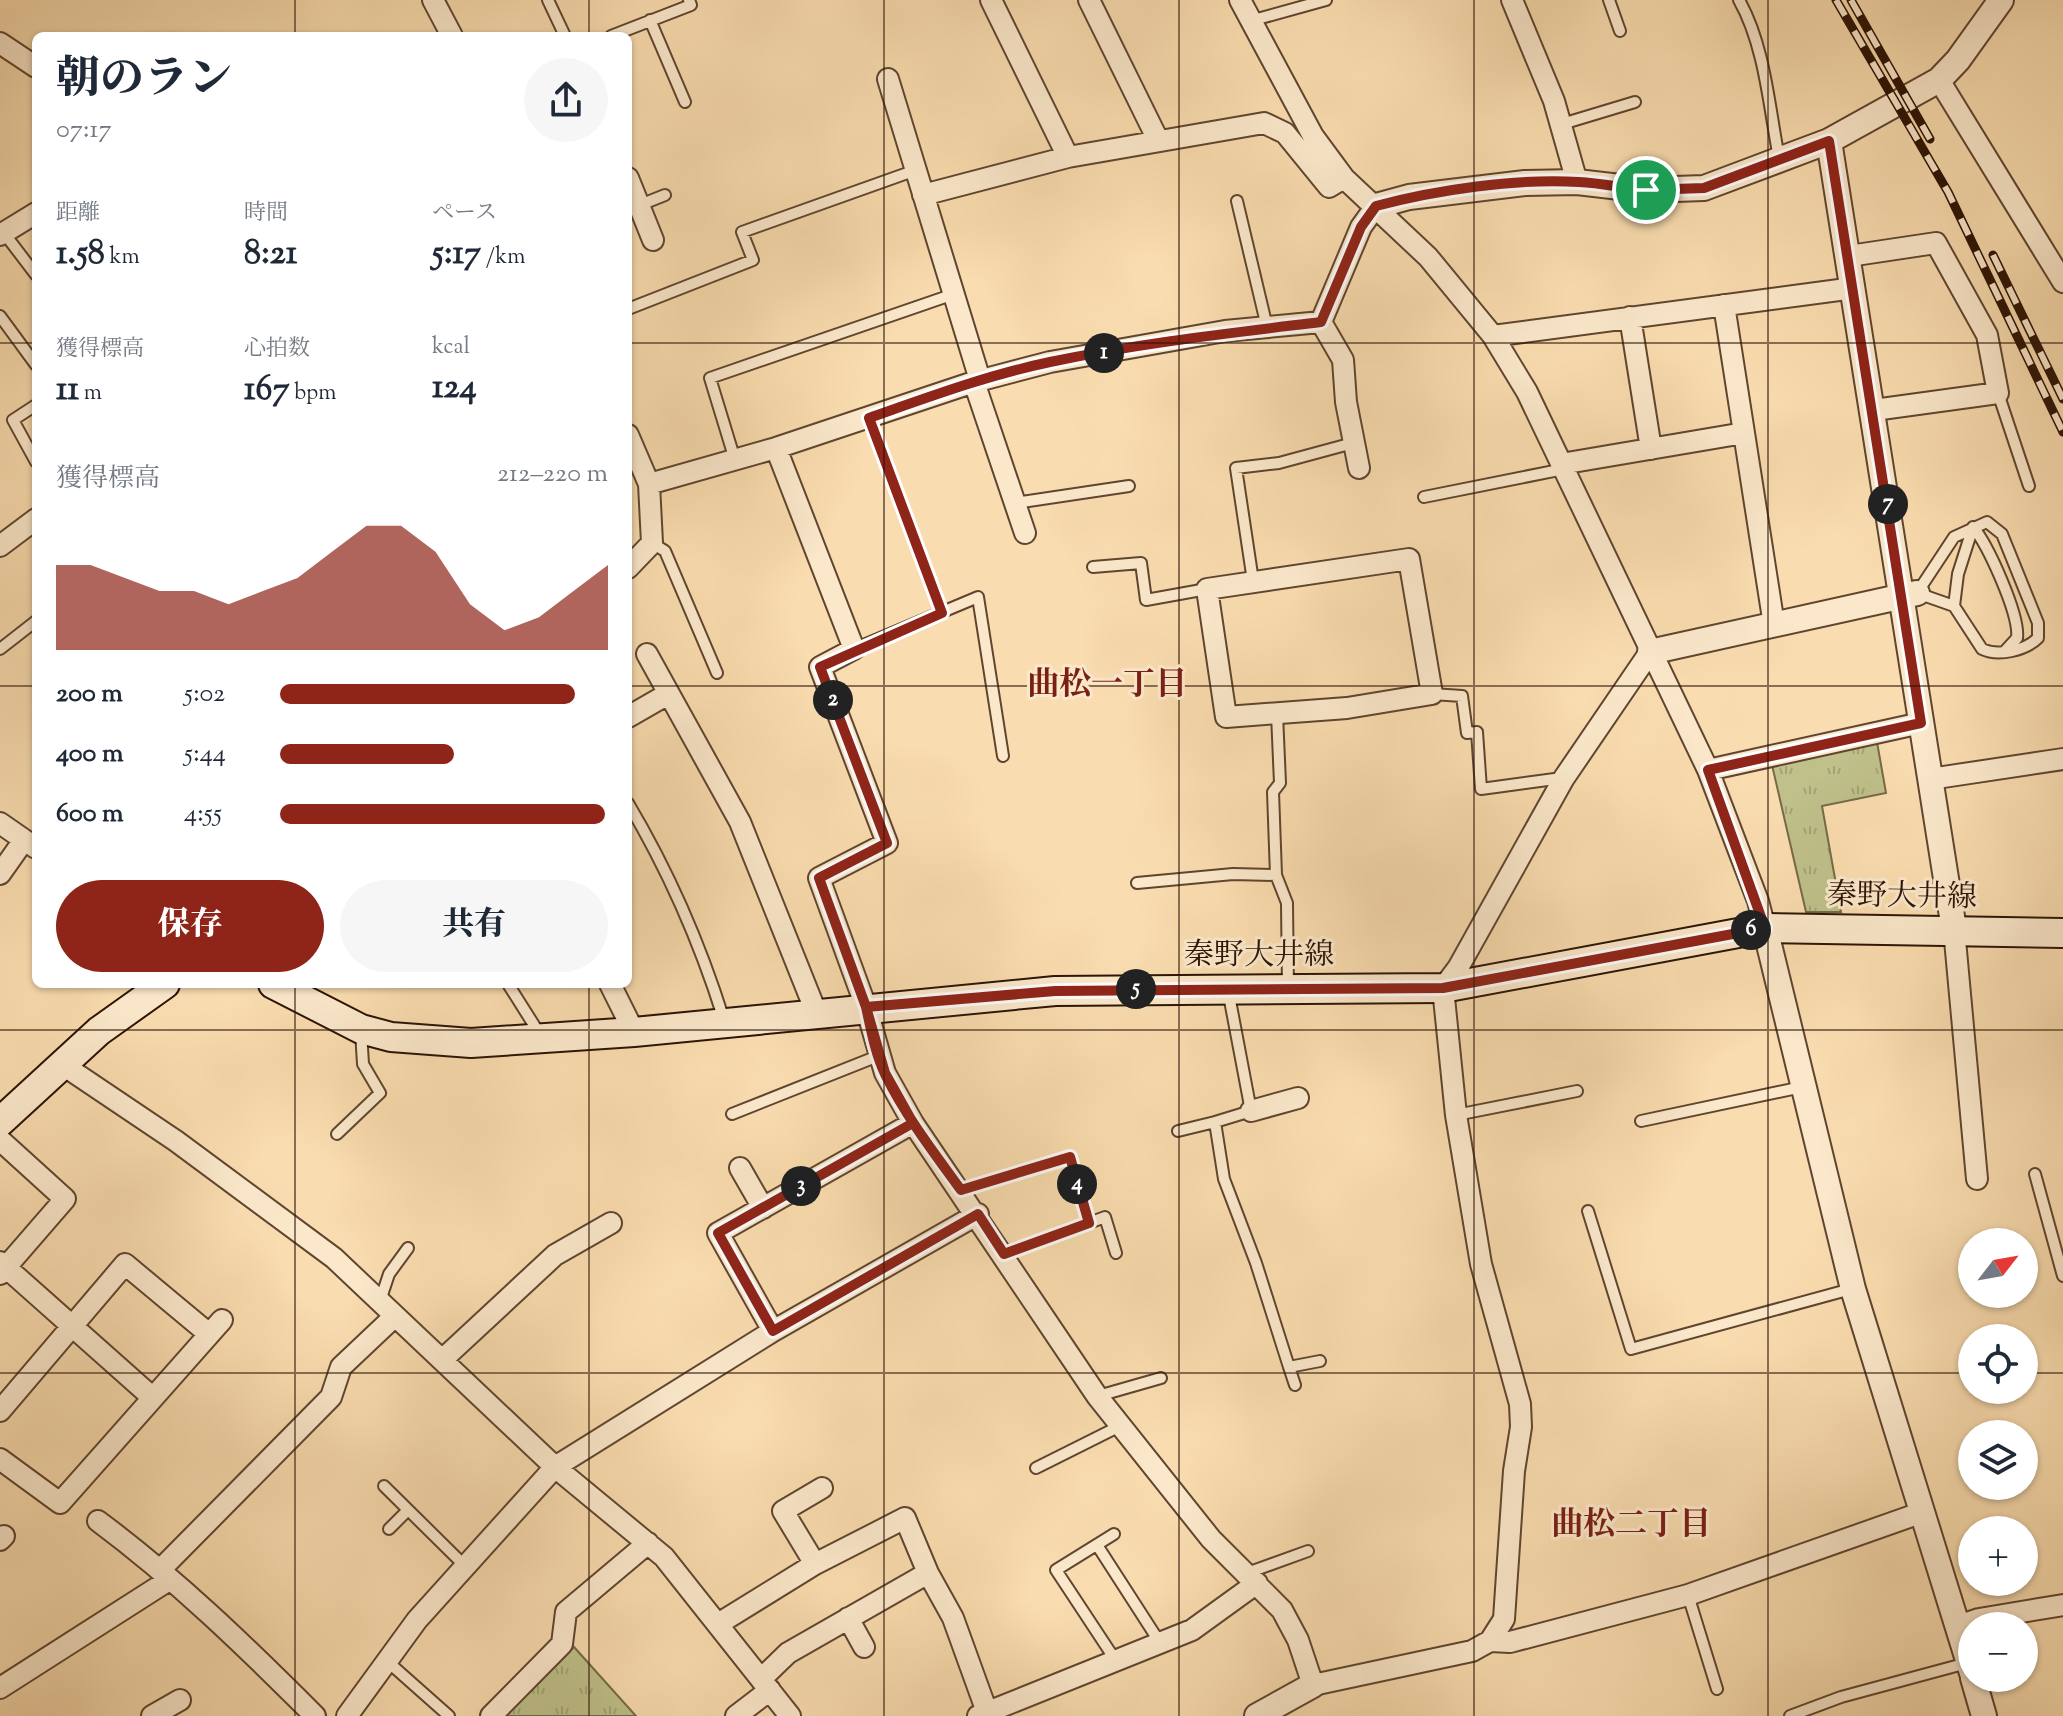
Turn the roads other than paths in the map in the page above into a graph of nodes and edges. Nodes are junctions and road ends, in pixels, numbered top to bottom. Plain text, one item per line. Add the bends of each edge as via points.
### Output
1 (433, 0) edge
2 (548, 0) edge
3 (689, 0) edge
4 (991, 0) edge
5 (1089, 0) edge
6 (1240, 0) edge
7 (1326, 0) edge
8 (1512, 0) edge
9 (1609, 0) edge
10 (1739, 0) edge
11 (2001, 0) edge
12 (1302, 3) edge
13 (650, 20) junction
14 (1250, 21) junction
15 (1620, 31) dead end
16 (450, 32) edge
17 (563, 32) edge
18 (621, 32) edge
19 (0, 43) edge
20 (32, 64) edge
21 (888, 79) dead end
22 (1939, 80) junction
23 (685, 102) dead end
24 (1635, 102) dead end
25 (1562, 124) junction
26 (1158, 140) junction
27 (1829, 141) junction
28 (1068, 157) junction
29 (1779, 158) junction
30 (916, 170) junction
31 (1344, 178) junction
32 (1577, 182) junction
33 (632, 187) edge
34 (665, 195) dead end
35 (923, 195) junction
36 (1237, 201) dead end
37 (640, 205) junction
38 (1376, 206) junction
39 (32, 215) edge
40 (2, 234) edge
41 (653, 240) dead end
42 (1849, 256) junction
43 (2056, 258) edge
44 (32, 270) edge
45 (2063, 282) edge
46 (1854, 288) junction
47 (954, 294) junction
48 (1724, 305) junction
49 (632, 307) edge
50 (0, 316) edge
51 (1630, 317) junction
52 (1321, 322) junction
53 (1267, 328) junction
54 (1493, 336) junction
55 (32, 360) edge
56 (977, 381) junction
57 (1998, 393) junction
58 (32, 408) edge
59 (1874, 410) junction
60 (869, 418) junction
61 (1744, 433) junction
62 (1353, 443) junction
63 (632, 444) edge
64 (776, 448) junction
65 (1651, 449) junction
66 (32, 455) edge
67 (735, 460) junction
68 (1563, 466) junction
69 (1359, 468) dead end
70 (649, 484) junction
71 (1129, 486) dead end
72 (2029, 486) dead end
73 (1424, 497) dead end
74 (1015, 503) junction
75 (32, 522) edge
76 (1973, 527) junction
77 (1025, 533) dead end
78 (652, 543) junction
79 (0, 546) edge
80 (632, 564) edge
81 (1093, 567) dead end
82 (1253, 581) junction
83 (1207, 589) junction
84 (1909, 594) junction
85 (1146, 600) junction
86 (1132, 602) dead end
87 (1954, 606) junction
88 (942, 613) junction
89 (32, 624) edge
90 (1774, 625) junction
91 (0, 649) edge
92 (854, 649) junction
93 (1650, 652) junction
94 (2003, 652) junction
95 (647, 654) dead end
96 (717, 673) dead end
97 (668, 694) junction
98 (1432, 694) junction
99 (1277, 714) junction
100 (632, 715) edge
101 (1921, 723) junction
102 (1003, 756) dead end
103 (2063, 759) edge
104 (1708, 770) junction
105 (1564, 778) junction
106 (1930, 779) junction
107 (632, 810) edge
108 (0, 823) edge
109 (30, 844) edge
110 (0, 874) edge
111 (1276, 875) junction
112 (1137, 883) dead end
113 (1765, 928) junction
114 (1954, 929) junction
115 (2063, 933) edge
116 (159, 988) edge
117 (281, 988) edge
118 (511, 988) edge
119 (612, 988) edge
120 (1227, 988) junction
121 (1288, 988) junction
122 (1443, 988) junction
123 (866, 1007) junction
124 (816, 1012) junction
125 (725, 1022) junction
126 (361, 1029) junction
127 (634, 1032) junction
128 (542, 1038) junction
129 (878, 1056) junction
130 (63, 1065) junction
131 (1802, 1087) junction
132 (1577, 1091) dead end
133 (1298, 1098) dead end
134 (1251, 1111) junction
135 (732, 1114) dead end
136 (1456, 1115) junction
137 (1641, 1121) dead end
138 (0, 1122) edge
139 (1215, 1122) junction
140 (913, 1123) junction
141 (1178, 1131) dead end
142 (337, 1134) dead end
143 (0, 1140) edge
144 (1064, 1143) dead end
145 (1070, 1157) junction
146 (740, 1168) dead end
147 (2035, 1174) dead end
148 (1977, 1179) dead end
149 (961, 1190) junction
150 (763, 1208) junction
151 (1588, 1211) dead end
152 (978, 1214) junction
153 (611, 1223) dead end
154 (1089, 1223) junction
155 (408, 1248) dead end
156 (1116, 1253) dead end
157 (1004, 1254) junction
158 (2, 1268) edge
159 (2063, 1276) edge
160 (1853, 1289) junction
161 (388, 1308) junction
162 (71, 1328) junction
163 (773, 1331) junction
164 (442, 1360) junction
165 (1320, 1361) dead end
166 (1289, 1367) junction
167 (1161, 1378) dead end
168 (1295, 1385) dead end
169 (1097, 1396) junction
170 (153, 1398) junction
171 (0, 1411) edge
172 (1120, 1426) junction
173 (0, 1459) edge
174 (555, 1467) junction
175 (1036, 1468) dead end
176 (384, 1486) dead end
177 (822, 1488) dead end
178 (408, 1510) junction
179 (1923, 1512) junction
180 (98, 1521) dead end
181 (389, 1529) dead end
182 (1114, 1534) dead end
183 (648, 1543) junction
184 (1097, 1545) junction
185 (1308, 1551) dead end
186 (815, 1564) junction
187 (465, 1566) junction
188 (928, 1573) junction
189 (165, 1574) junction
190 (1252, 1578) junction
191 (1688, 1595) junction
192 (2063, 1605) edge
193 (2021, 1612) edge
194 (848, 1618) junction
195 (718, 1624) junction
196 (1958, 1626) edge
197 (1165, 1641) junction
198 (1490, 1641) junction
199 (864, 1647) dead end
200 (387, 1661) junction
201 (1116, 1661) junction
202 (1958, 1674) edge
203 (766, 1685) junction
204 (1313, 1685) junction
205 (1, 1686) edge
206 (1717, 1689) dead end
207 (1978, 1692) edge
208 (180, 1700) dead end
209 (1273, 1712) edge
210 (983, 1714) edge
211 (158, 1715) edge
212 (315, 1716) edge
213 (347, 1716) edge
214 (449, 1716) edge
215 (491, 1716) edge
216 (736, 1716) edge
217 (790, 1716) edge
218 (1790, 1716) edge
219 (1984, 1716) edge

1 - 16 street
2 - 17 lane
3 - 13 lane via 691,5
4 - 28 street
5 - 26 street
6 - 14 street
7 - 12 lane
8 - 25 street
9 - 15 lane
10 - 29 lane via 1748,14 1762,68
11 - 22 street
12 - 14 lane
13 - 18 lane
13 - 23 lane
14 - 31 street via 1288,95
19 - 20 street
21 - 30 street
22 - 27 street
22 - 43 street
24 - 25 lane
25 - 32 street
26 - 28 street
26 - 31 street via 1264,123 1285,133 1329,187
27 - 29 street
27 - 42 street
28 - 35 street
29 - 32 street via 1704,188 1646,190
30 - 35 street
30 - 49 lane via 742,232 753,260
31 - 38 street
32 - 38 street via 1525,183
33 - 37 street
34 - 37 lane
35 - 47 street
36 - 53 lane
37 - 41 street
38 - 52 street via 1361,227
38 - 54 street via 1428,257
39 - 40 street
40 - 44 lane
42 - 46 street
42 - 57 street via 1936,243 1987,335
43 - 45 street
46 - 48 street
46 - 59 street
47 - 56 street
47 - 67 lane via 710,378
48 - 51 street
48 - 61 street
50 - 55 lane
51 - 54 street
51 - 65 street
52 - 53 street
52 - 62 street via 1343,360
53 - 56 street via 1050,362
54 - 68 street
56 - 60 street
56 - 74 street
57 - 59 street
57 - 72 lane
58 - 66 lane via 13,420
59 - 84 street
60 - 64 street
60 - 88 lane
61 - 65 street
61 - 90 street
62 - 69 street
62 - 82 lane via 1279,463 1236,468
63 - 70 street
64 - 67 street
64 - 92 street
65 - 68 street
67 - 70 street
68 - 73 lane
68 - 93 street
70 - 78 street
71 - 74 lane
74 - 77 street
75 - 79 street
76 - 84 lane via 1954,537
76 - 87 lane
76 - 94 lane via 2016,623 2017,638
76 - 94 lane via 1987,522 1996,526 2038,623 2038,638 2029,647
78 - 80 street
78 - 96 lane via 665,551
81 - 85 lane via 1141,563
82 - 83 street
82 - 98 street via 1409,559
83 - 85 lane
83 - 99 street via 1226,717
84 - 87 lane
84 - 90 street
84 - 101 street
85 - 86 lane
87 - 94 lane via 1982,649
88 - 92 lane
88 - 102 lane via 978,597
89 - 91 lane
90 - 93 street
92 - 123 street via 820,667 887,843 819,878
93 - 104 street
93 - 105 street
95 - 97 street
97 - 100 street
97 - 124 street via 740,822
98 - 99 street
98 - 105 lane via 1462,696 1467,733 1477,732 1481,789
99 - 111 lane
101 - 104 street
101 - 106 street
103 - 106 street
104 - 113 street
105 - 122 street
106 - 114 street
107 - 125 lane via 692,928
108 - 109 street
109 - 110 street
111 - 112 lane
111 - 121 lane via 1287,903
113 - 114 main road, 秦野大井線
113 - 122 main road, 秦野大井線
113 - 131 street
114 - 115 main road, 秦野大井線
114 - 148 street
116 - 130 main road via 99,1031
117 - 126 main road, 秦野大井線
118 - 128 lane
119 - 127 street
120 - 121 main road, 秦野大井線
120 - 123 main road, 秦野大井線 via 1055,991
120 - 134 lane
121 - 122 main road, 秦野大井線
122 - 136 street
123 - 124 main road, 秦野大井線
123 - 129 street
124 - 125 main road, 秦野大井線
125 - 127 main road, 秦野大井線
126 - 128 main road, 秦野大井線 via 391,1037 471,1043
126 - 142 lane via 363,1064 380,1093
127 - 128 main road, 秦野大井線
129 - 135 lane
129 - 140 street
130 - 138 main road
130 - 161 street via 273,1210
131 - 137 lane
131 - 160 street
132 - 136 lane
133 - 134 street
134 - 139 lane
136 - 198 street via 1481,1264 1521,1416 1504,1619
139 - 141 lane
139 - 166 lane via 1224,1179
140 - 149 street
140 - 150 street
143 - 158 street via 65,1199
144 - 145 lane
145 - 149 lane
145 - 154 lane
146 - 150 street
147 - 159 lane
149 - 152 street
150 - 163 street via 718,1233
151 - 160 lane via 1631,1349
152 - 157 street
152 - 163 street
153 - 164 street via 555,1255
154 - 156 lane via 1105,1217
154 - 157 lane
155 - 161 lane via 389,1274
157 - 169 street
158 - 162 street
160 - 179 street
161 - 164 street
161 - 189 street via 341,1367 331,1397
162 - 170 street
162 - 170 street via 125,1264 216,1327
162 - 171 street
163 - 174 street
164 - 174 street
165 - 166 lane
166 - 168 lane
167 - 169 lane
169 - 172 street
170 - 173 street via 60,1503
172 - 175 lane
172 - 190 street via 1211,1539
174 - 183 street
174 - 187 street
176 - 178 lane
177 - 186 street via 783,1511
178 - 181 lane
178 - 187 lane
179 - 191 street
179 - 196 street
180 - 189 street
182 - 184 lane
183 - 195 street
183 - 215 street via 566,1612 562,1644 528,1668
184 - 197 lane via 1155,1635
184 - 201 lane via 1056,1570
185 - 190 lane
186 - 188 street via 905,1518
186 - 195 street
187 - 200 street
188 - 194 street
188 - 210 street via 953,1618
189 - 205 street
189 - 212 street via 216,1616
190 - 197 street via 1192,1630
190 - 204 street via 1282,1610
191 - 198 street via 1510,1642
191 - 206 lane
192 - 193 street
194 - 199 street
194 - 203 street via 788,1653
195 - 203 street
197 - 201 street
198 - 204 street via 1472,1651
200 - 213 street
200 - 214 lane
201 - 210 street
202 - 218 lane via 1841,1697
203 - 216 street
203 - 217 street
204 - 209 street
207 - 219 street
208 - 211 street

